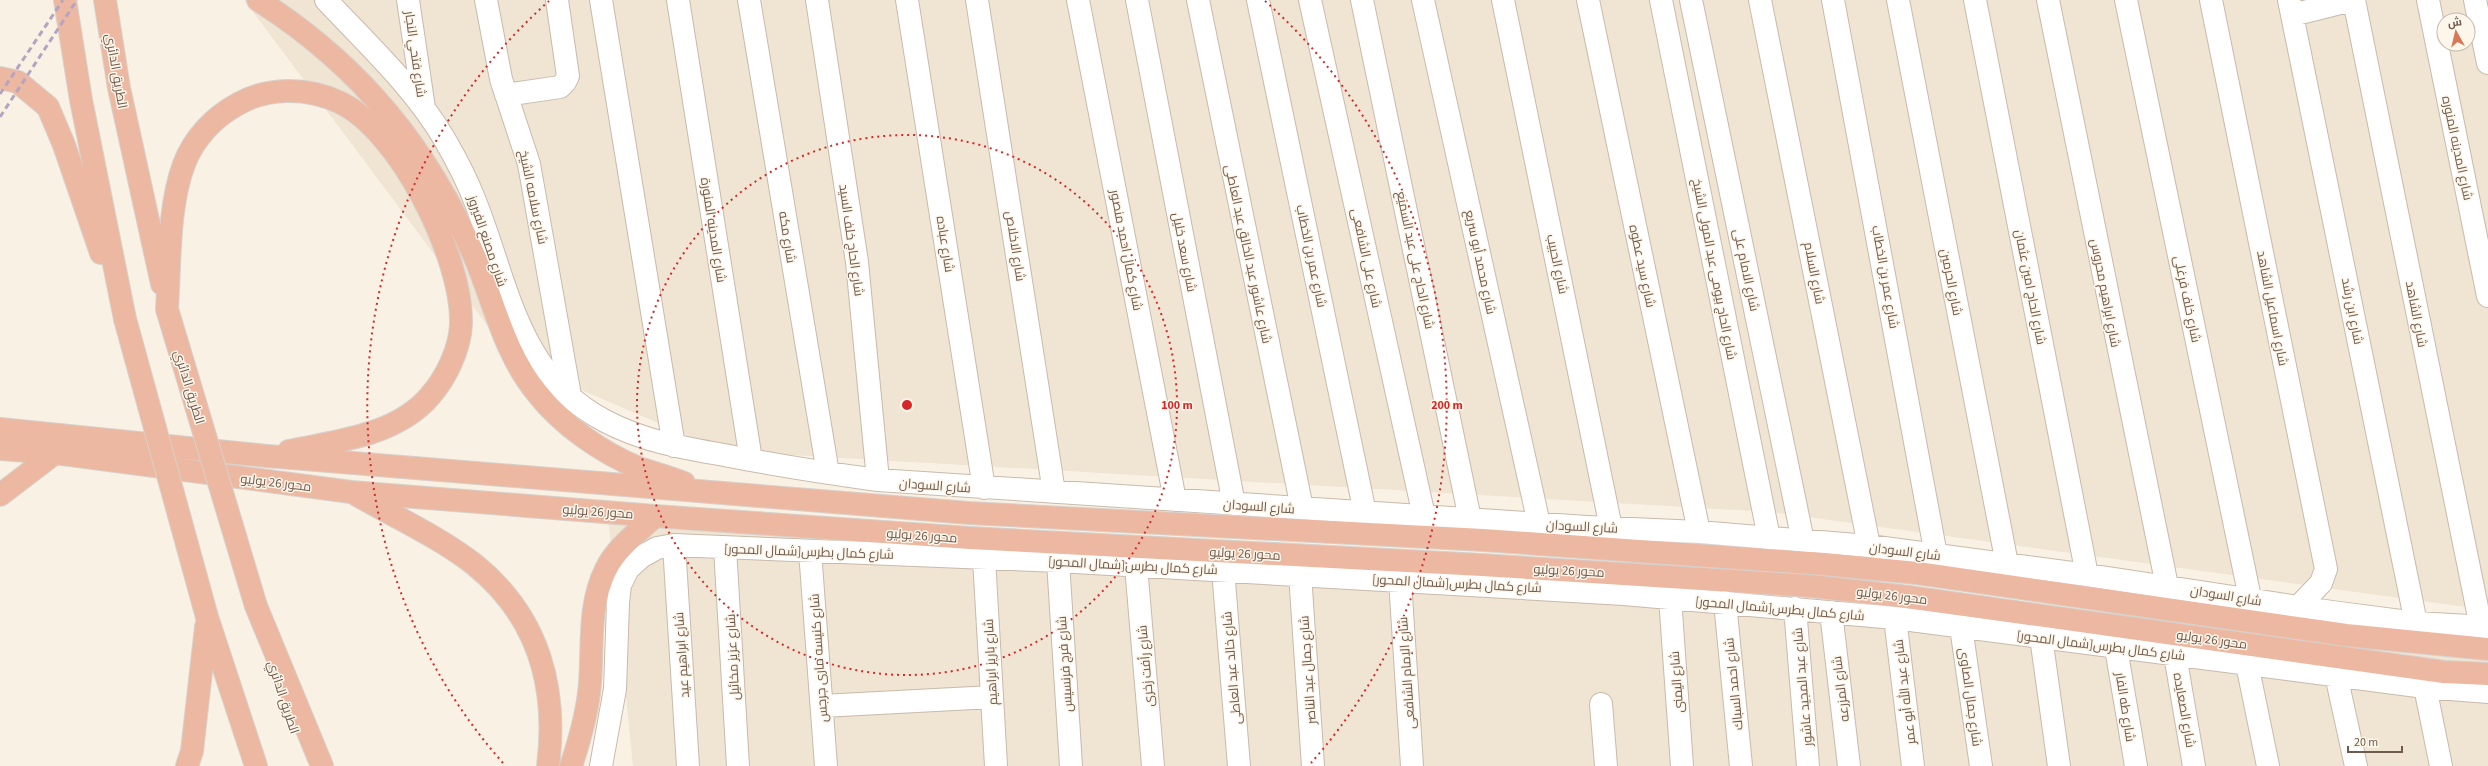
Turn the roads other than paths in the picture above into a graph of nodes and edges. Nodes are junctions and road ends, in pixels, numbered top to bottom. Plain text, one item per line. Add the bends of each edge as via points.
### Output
1 (65, 0) edge
2 (105, 0) edge
3 (258, 0) edge
4 (326, 0) edge
5 (408, 0) edge
6 (486, 0) edge
7 (557, 0) edge
8 (601, 0) edge
9 (678, 0) edge
10 (749, 0) edge
11 (817, 0) edge
12 (907, 0) edge
13 (977, 0) edge
14 (1078, 0) edge
15 (1137, 0) edge
16 (1198, 0) edge
17 (1258, 0) edge
18 (1310, 0) edge
19 (1362, 0) edge
20 (1423, 0) edge
21 (1503, 0) edge
22 (1588, 0) edge
23 (1661, 0) edge
24 (1691, 0) edge
25 (1760, 0) edge
26 (1833, 0) edge
27 (1898, 0) edge
28 (1975, 0) edge
29 (2048, 0) edge
30 (2126, 0) edge
31 (2211, 0) edge
32 (2353, 0) edge
33 (2428, 0) edge
34 (2475, 0) edge
35 (2323, 3) edge
36 (2291, 7) edge
37 (2488, 63) edge
38 (0, 78) edge
39 (506, 95) junction
40 (424, 109) junction
41 (2488, 296) edge
42 (167, 309) junction
43 (125, 319) junction
44 (570, 396) junction
45 (0, 429) edge
46 (674, 446) junction
47 (0, 449) edge
48 (56, 453) junction
49 (267, 456) junction
50 (751, 460) junction
51 (828, 474) junction
52 (878, 480) junction
53 (984, 488) junction
54 (351, 492) junction
55 (698, 492) junction
56 (1054, 492) junction
57 (0, 495) edge
58 (1175, 500) junction
59 (1234, 504) junction
60 (1302, 508) junction
61 (1366, 513) junction
62 (655, 516) junction
63 (1424, 516) junction
64 (1470, 519) junction
65 (1538, 524) junction
66 (1611, 528) junction
67 (1699, 532) junction
68 (1769, 538) junction
69 (1803, 541) junction
70 (674, 544) junction
71 (1869, 546) junction
72 (725, 548) junction
73 (810, 551) junction
74 (1936, 555) junction
75 (984, 558) junction
76 (1058, 561) junction
77 (2007, 564) junction
78 (1136, 566) junction
79 (1223, 570) junction
80 (1300, 574) junction
81 (2087, 575) junction
82 (1400, 580) junction
83 (2167, 586) junction
84 (1670, 598) junction
85 (2250, 598) junction
86 (1724, 602) junction
87 (256, 606) junction
88 (2298, 607) junction
89 (1795, 608) junction
90 (1831, 612) junction
91 (207, 617) junction
92 (1896, 618) junction
93 (2416, 623) junction
94 (1961, 627) junction
95 (2484, 627) edge
96 (2040, 637) junction
97 (2116, 648) junction
98 (2488, 649) edge
99 (2175, 655) junction
100 (2247, 664) junction
101 (2488, 674) edge
102 (2336, 675) junction
103 (2425, 686) junction
104 (2488, 692) edge
105 (992, 697) junction
106 (1602, 704) dead end
107 (822, 706) junction
108 (187, 766) edge
109 (256, 766) edge
110 (306, 766) edge
111 (322, 766) edge
112 (548, 766) edge
113 (571, 766) edge
114 (601, 766) edge
115 (688, 766) edge
116 (738, 766) edge
117 (826, 766) edge
118 (996, 766) edge
119 (1071, 766) edge
120 (1153, 766) edge
121 (1239, 766) edge
122 (1313, 766) edge
123 (1412, 766) edge
124 (1606, 766) edge
125 (1682, 766) edge
126 (1741, 766) edge
127 (1808, 766) edge
128 (1849, 766) edge
129 (1913, 766) edge
130 (1981, 766) edge
131 (2059, 766) edge
132 (2136, 766) edge
133 (2194, 766) edge
134 (2268, 766) edge
135 (2356, 766) edge
136 (2441, 766) edge

1 - 43 highway via 81,100
2 - 42 highway, الطريق الدائري via 119,88
3 - 55 highway via 311,38 353,73 391,115 424,160 452,209 476,260 508,348 538,395 573,427 608,452 639,467 688,485
4 - 40 street, شارع مصنع الفيروز via 403,82
5 - 40 street, شارع فتحي النجار
6 - 39 street, شارع سلامه الشيخ
7 - 39 street via 568,76 566,82 560,87
8 - 46 street
9 - 50 street, شارع المدينه المنورة
10 - 51 street, شارع مكه
11 - 52 street, شارع الحاج خلف السيد via 857,262
12 - 53 street, شارع عباده
13 - 56 street, شارع الاخلاص
14 - 58 street, شارع كمال احمد منصور
15 - 59 street, شارع سعد خليل
16 - 60 street, شارع عاشور عبد الخالق عبد العاطى
17 - 61 street, شارع عمر بن الخطاب
18 - 63 street, شارع على الشافعى
19 - 64 street, شارع الحاج على عبد السميع
20 - 65 street, شارع محمد أبو سريع
21 - 66 street, شارع الحبيب
22 - 67 street, شارع سيد عطوه
23 - 68 street, شارع الحاج بيومى عبد المولى الشيخ
24 - 69 street, شارع الامام على
25 - 71 street, شارع السلام
26 - 74 street, شارع عمر بن الخطاب
27 - 77 street, شارع الحرمين
28 - 81 street, شارع الحاج امين عثمان
29 - 83 street, شارع ابراهيم محروس
30 - 85 street, شارع خلف فرغلى
31 - 88 street, شارع اسماعيل الشاهد via 2326,569 2320,583
32 - 35 street
32 - 95 street, شارع الشاهد
33 - 41 street, شارع المدينه المنوره
34 - 37 street
35 - 36 street
36 - 93 street, شارع ابن رشد
38 - 43 highway via 18,82 48,107 64,145
39 - 44 street, شارع سلامه الشيخ via 529,164
40 - 44 street, شارع مصنع الفيروز via 444,138 476,202 511,308 526,342 548,373
42 - 49 highway via 176,194 184,163 199,136 221,113 248,98 279,91 294,91 310,92 340,102 365,120 391,149 413,181 441,236 458,286 461,326 451,364 429,397 399,421 362,435
42 - 87 highway, الطريق الدائري, bridge
43 - 91 highway, bridge
44 - 46 street, شارع مصنع الفيروز via 604,421 638,436
45 - 49 highway, محور 26 يوليو
46 - 50 street, شارع السودان
47 - 48 highway, محور 26 يوليو
48 - 54 highway, محور 26 يوليو
48 - 57 highway
49 - 55 highway, محور 26 يوليو
50 - 51 street, شارع السودان
51 - 52 street, شارع السودان
52 - 53 street, شارع السودان
53 - 56 street, شارع السودان
54 - 62 highway, محور 26 يوليو
54 - 112 highway via 473,564 495,582 517,609 533,639 545,671 551,705
55 - 98 highway, محور 26 يوليو via 969,513 1483,540 1824,564 1917,574 2346,635
56 - 58 street, شارع السودان
58 - 59 street, شارع السودان
59 - 60 street, شارع السودان
60 - 61 street, شارع السودان
61 - 63 street, شارع السودان
62 - 101 highway, محور 26 يوليو via 970,538 1776,583 1902,596 2444,672
62 - 113 highway via 619,550 606,568 598,587 593,608 590,685 583,730
63 - 64 street, شارع السودان
64 - 65 street, شارع السودان
65 - 66 street, شارع السودان
66 - 67 street, شارع السودان
67 - 68 street, شارع السودان
68 - 69 street, شارع السودان
69 - 71 street, شارع السودان
70 - 72 street, شارع كمال بطرس[شمال المحور]
70 - 114 street, شارع كمال بطرس[شمال المحور] via 657,548 641,556 628,569 620,585 615,689
70 - 115 street, شارع ابراهيم عيد
71 - 74 street, شارع السودان
72 - 73 street, شارع كمال بطرس[شمال المحور]
72 - 116 street, شارع عزيز مخائيل
73 - 75 street, شارع كمال بطرس[شمال المحور]
73 - 107 street, شارع كنيسه مارى جرجس
74 - 77 street, شارع السودان
75 - 76 street, شارع كمال بطرس[شمال المحور]
75 - 105 street, شارع باريز ابراهيم
76 - 78 street, شارع كمال بطرس[شمال المحور]
76 - 119 street, شارع فرج فرنسيس
77 - 81 street, شارع السودان
78 - 79 street, شارع كمال بطرس[شمال المحور]
78 - 120 street, شارع رأفت زخرى
79 - 80 street, شارع كمال بطرس[شمال المحور]
79 - 121 street, شارع خالد عبد العاطى
80 - 82 street, شارع كمال بطرس[شمال المحور]
80 - 122 street, شارع جمال عبد الناصر
81 - 83 street, شارع السودان
82 - 84 street, شارع كمال بطرس[شمال المحور]
82 - 123 street, شارع الإمام الشافعى
83 - 85 street, شارع السودان
84 - 86 street, شارع كمال بطرس[شمال المحور]
84 - 125 street, شارع اليمنى
85 - 88 street, شارع السودان
86 - 89 street, شارع كمال بطرس[شمال المحور]
86 - 126 street, شارع احمد السباك
87 - 110 highway, الطريق الدائري
87 - 111 highway
88 - 93 street, شارع السودان
89 - 90 street, شارع كمال بطرس[شمال المحور]
89 - 127 street, شارع عبد المجيد عاشور
90 - 92 street, شارع كمال بطرس[شمال المحور]
90 - 128 street, شارع المزرعه
91 - 108 highway via 197,716 192,752
91 - 109 highway
92 - 94 street, شارع كمال بطرس[شمال المحور]
92 - 129 street, شارع عبد الله أبو عمر
93 - 95 street, شارع السودان
94 - 96 street, شارع كمال بطرس[شمال المحور]
94 - 130 street, شارع جمال الصاوى
96 - 97 street, شارع كمال بطرس[شمال المحور]
96 - 131 street
97 - 99 street, شارع كمال بطرس[شمال المحور]
97 - 132 street, شارع طه الفار
99 - 100 street, شارع كمال بطرس[شمال المحور]
99 - 133 street, شارع الصعايده
100 - 102 street, شارع كمال بطرس[شمال المحور]
100 - 134 street
102 - 103 street, شارع كمال بطرس[شمال المحور]
102 - 135 street
103 - 104 street, شارع كمال بطرس[شمال المحور]
103 - 136 street
105 - 107 street
105 - 118 street, شارع باريز ابراهيم
106 - 124 street
107 - 117 street, شارع كنيسه مارى جرجس

